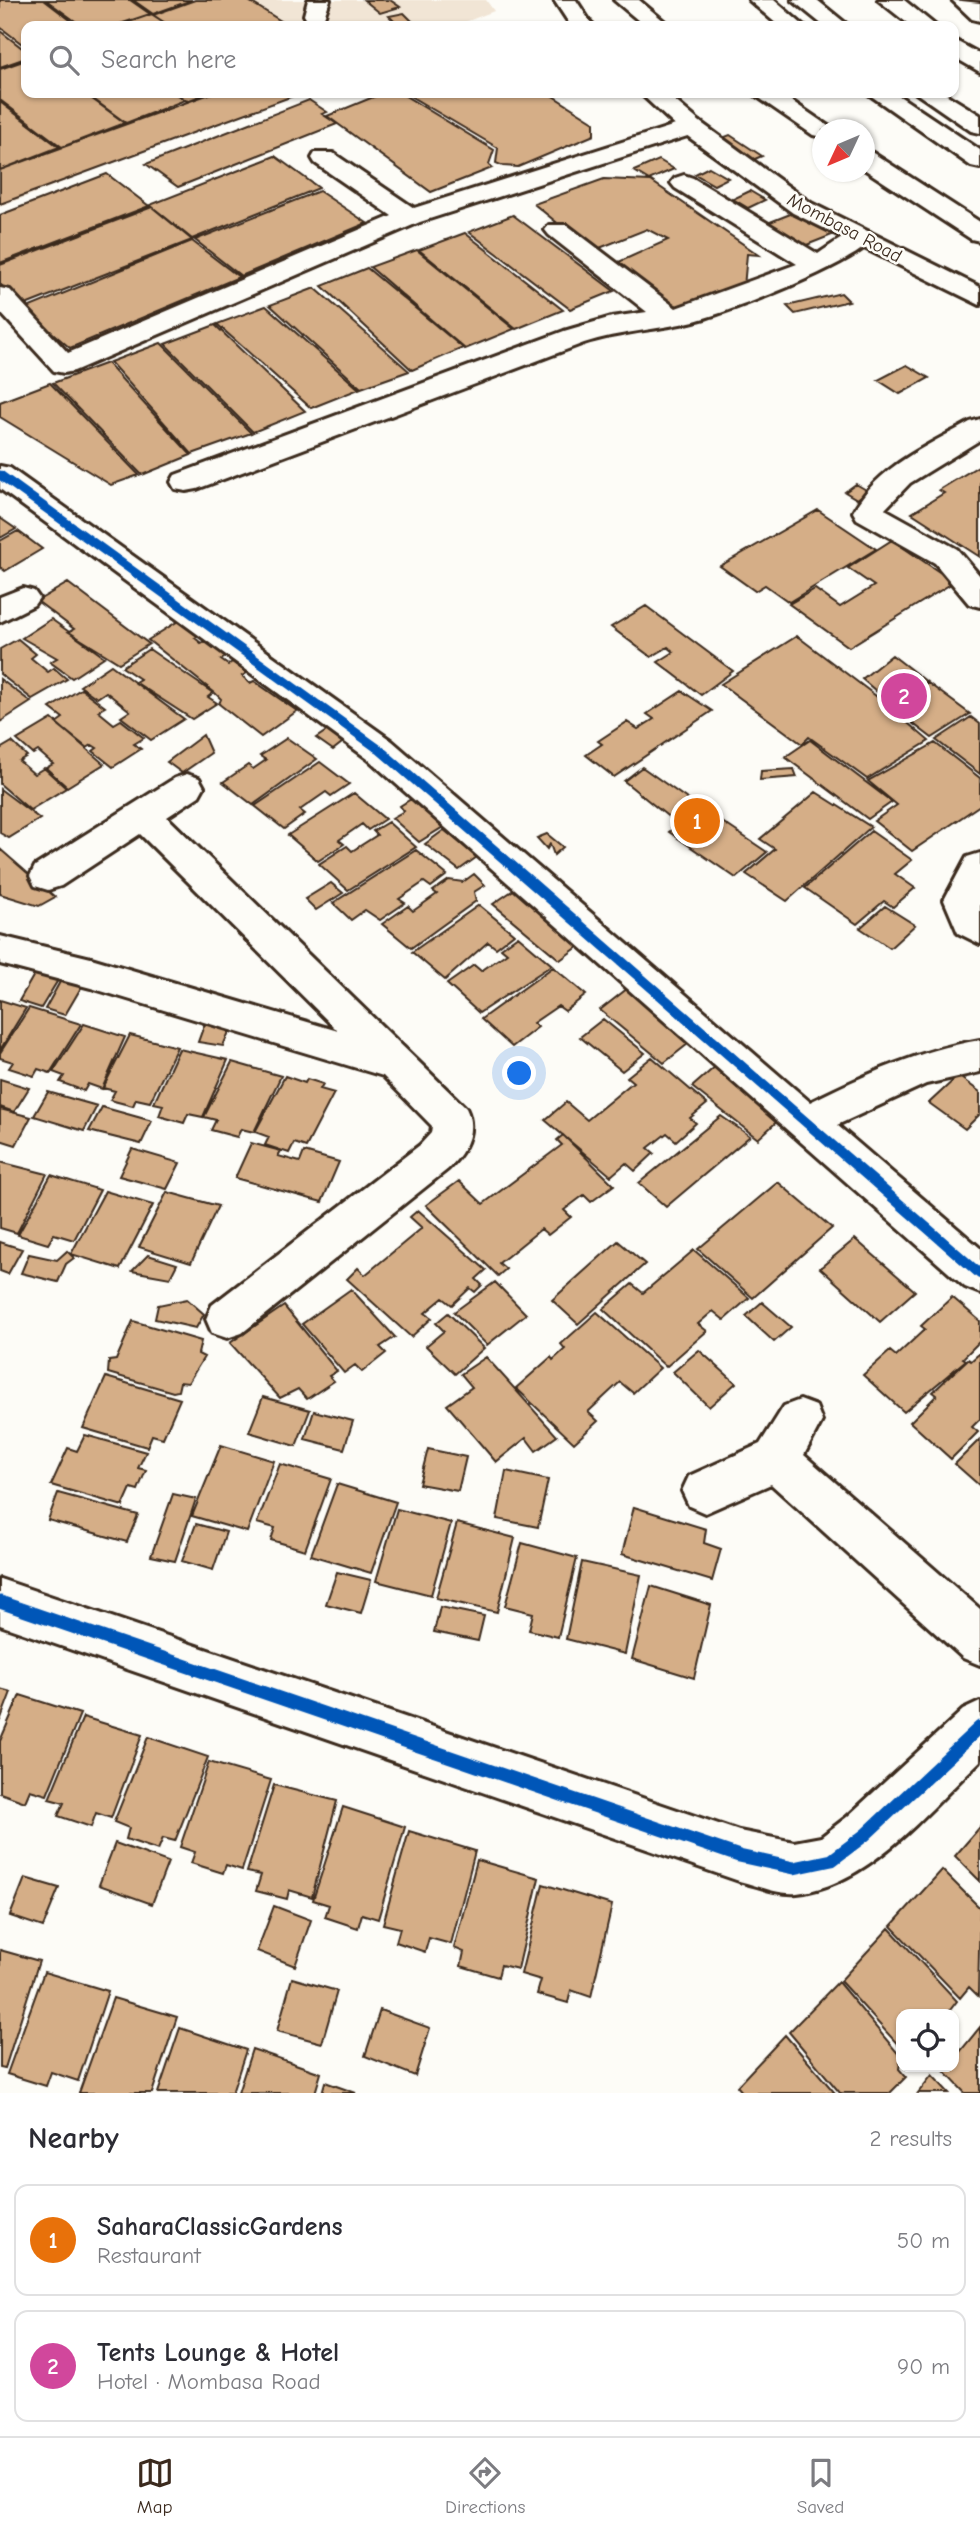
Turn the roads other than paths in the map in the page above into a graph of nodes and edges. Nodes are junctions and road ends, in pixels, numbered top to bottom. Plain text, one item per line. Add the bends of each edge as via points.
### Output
1 (565, 0) edge
2 (625, 0) edge
3 (760, 0) edge
4 (803, 0) edge
5 (889, 0) edge
6 (964, 0) edge
7 (980, 14) edge
8 (579, 21) edge
9 (652, 21) edge
10 (787, 21) edge
11 (831, 21) edge
12 (918, 21) edge
13 (959, 50) edge
14 (980, 65) edge
15 (658, 98) edge
16 (772, 98) edge
17 (886, 98) edge
18 (936, 98) edge
19 (812, 124) edge
20 (980, 126) edge
21 (691, 127) junction
22 (324, 158) dead end
23 (980, 161) edge
24 (875, 165) edge
25 (684, 183) dead end
26 (411, 217) junction
27 (558, 230) dead end
28 (980, 233) edge
29 (861, 239) junction
30 (818, 265) junction
31 (0, 296) edge
32 (980, 297) edge
33 (672, 318) junction
34 (980, 428) edge
35 (0, 475) edge
36 (186, 482) dead end
37 (980, 597) edge
38 (187, 787) dead end
39 (145, 817) junction
40 (980, 866) edge
41 (48, 876) dead end
42 (980, 930) edge
43 (0, 950) edge
44 (980, 1056) edge
45 (397, 1065) junction
46 (806, 1122) junction
47 (980, 1274) edge
48 (227, 1319) dead end
49 (800, 1421) dead end
50 (776, 1459) junction
51 (705, 1491) dead end
52 (0, 1602) edge
53 (980, 1641) edge
54 (980, 1727) edge

1 - 8 main road
2 - 9 main road
3 - 10 main road
4 - 11 main road
5 - 12 main road
6 - 7 main road
13 - 14 main road
15 - 21 main road, Mombasa Road
16 - 19 main road
17 - 23 main road
18 - 20 main road
21 - 26 main road via 638,139
21 - 29 main road, Mombasa Road via 802,208
22 - 26 main road
24 - 28 main road
25 - 30 main road
26 - 31 main road via 64,365
27 - 33 main road
29 - 30 main road
29 - 32 main road, Mombasa Road
30 - 33 main road
33 - 36 main road via 612,325 573,337
34 - 37 main road via 894,481 871,500 868,512 946,556
35 - 46 main road via 380,750
38 - 39 main road
39 - 41 main road
39 - 45 main road
40 - 42 main road via 962,900 971,923
43 - 45 main road
44 - 46 main road via 954,1059 906,1076
45 - 48 main road via 452,1120 453,1132 446,1145
46 - 47 main road
49 - 50 main road
50 - 51 main road
50 - 53 main road
52 - 54 main road via 739,1856 794,1868 832,1860 865,1835

